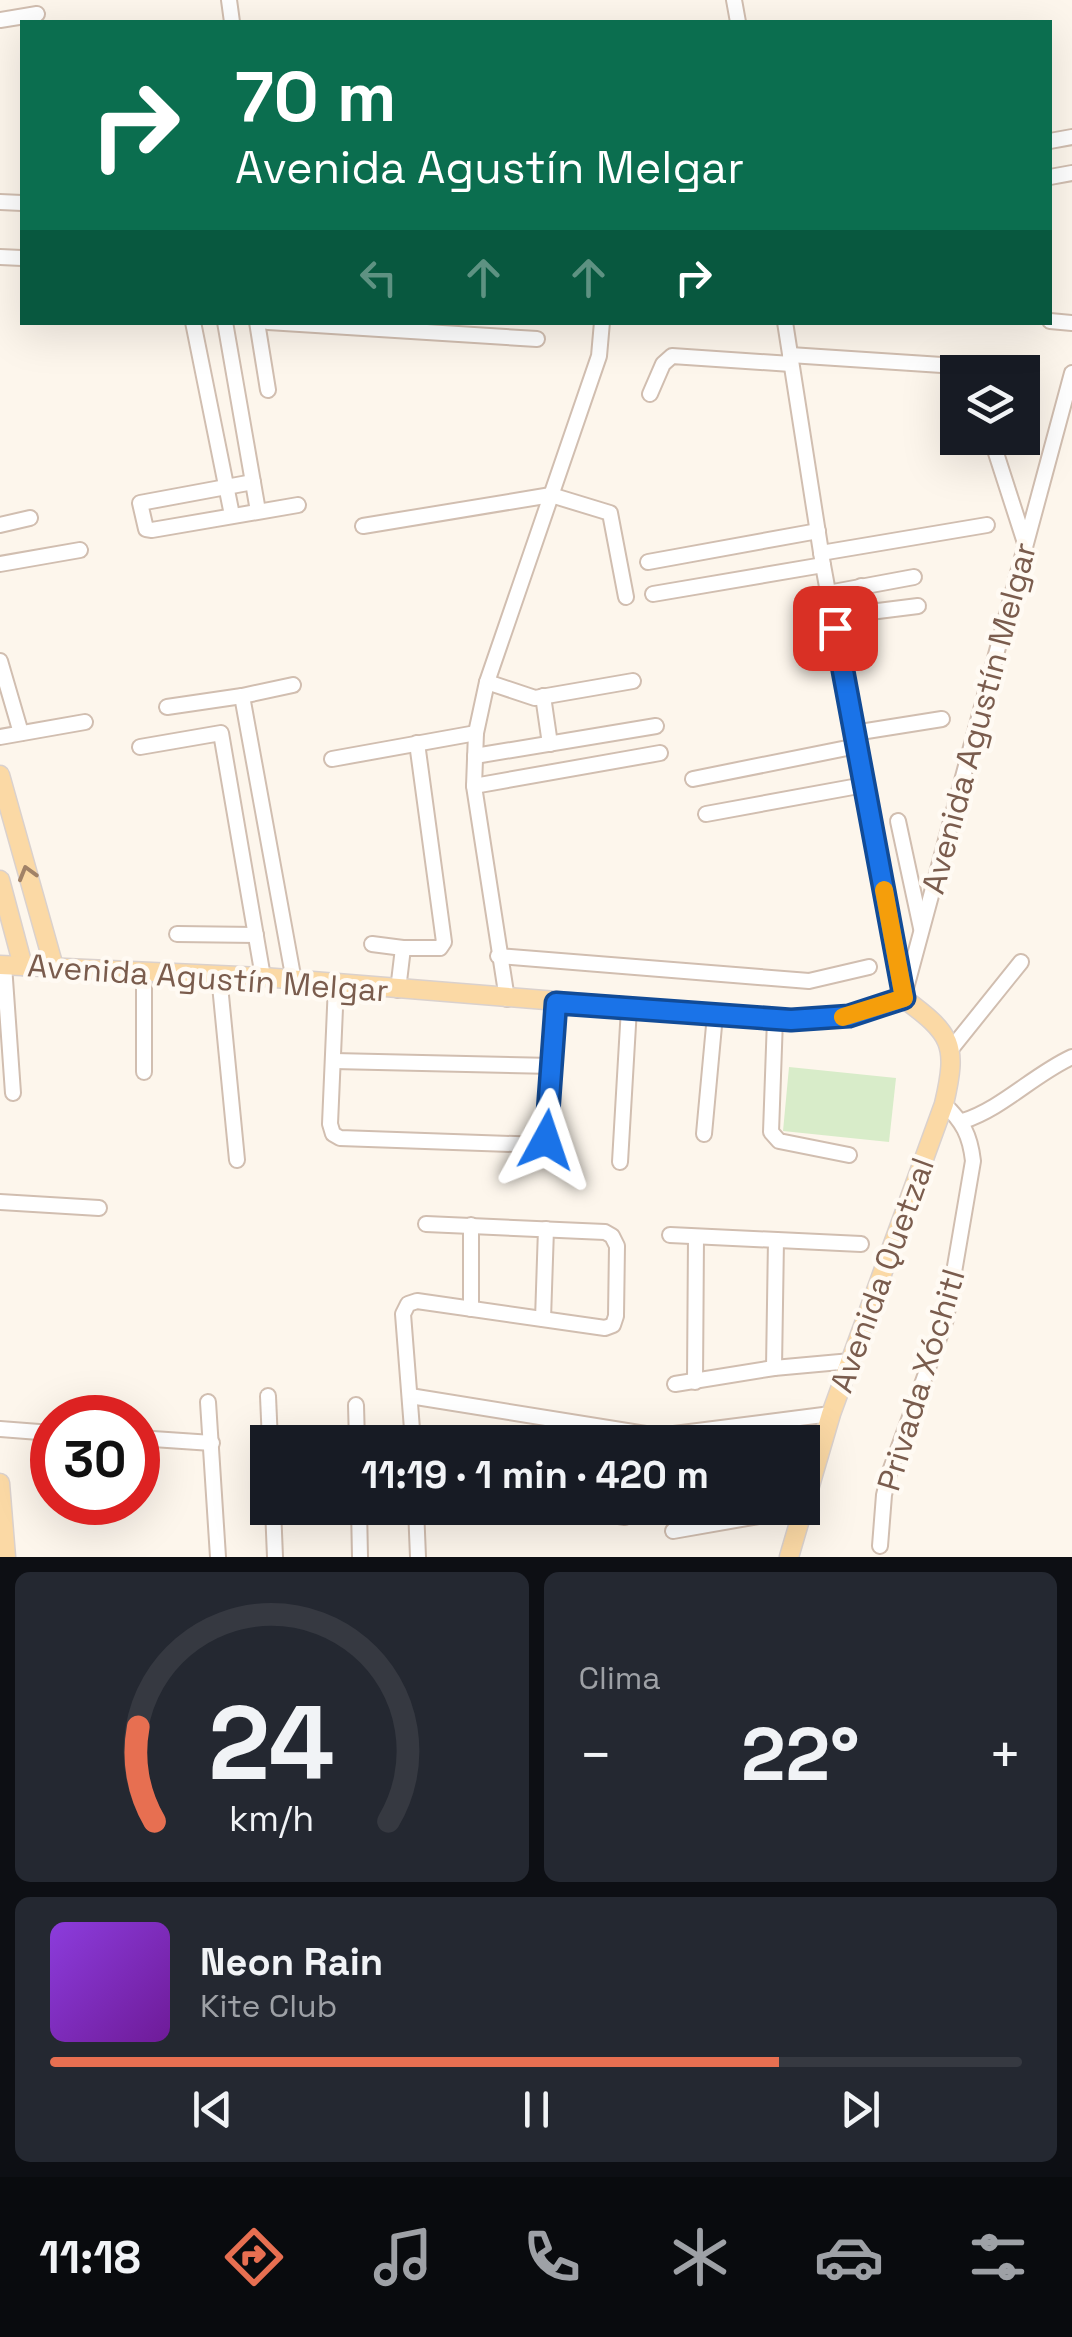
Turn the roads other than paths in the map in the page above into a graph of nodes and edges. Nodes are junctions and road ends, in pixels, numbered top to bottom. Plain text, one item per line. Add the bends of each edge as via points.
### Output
1 (39, 12) edge
2 (0, 20) edge
3 (194, 325) edge
4 (226, 325) edge
5 (257, 325) edge
6 (380, 325) edge
7 (602, 325) edge
8 (785, 325) edge
9 (454, 327) edge
10 (537, 339) dead end
11 (791, 360) junction
12 (940, 365) edge
13 (1072, 372) edge
14 (268, 390) dead end
15 (650, 394) dead end
16 (997, 455) edge
17 (252, 482) junction
18 (226, 487) junction
19 (551, 495) junction
20 (298, 505) dead end
21 (258, 511) junction
22 (232, 516) junction
23 (30, 518) dead end
24 (0, 525) edge
25 (988, 525) dead end
26 (363, 526) dead end
27 (818, 531) junction
28 (1026, 544) junction
29 (80, 550) dead end
30 (822, 559) junction
31 (648, 562) dead end
32 (0, 564) edge
33 (914, 577) dead end
34 (861, 586) junction
35 (828, 593) junction
36 (653, 594) dead end
37 (626, 597) dead end
38 (918, 606) dead end
39 (0, 661) edge
40 (633, 681) dead end
41 (487, 682) junction
42 (292, 684) dead end
43 (242, 696) junction
44 (543, 696) junction
45 (167, 707) dead end
46 (942, 718) dead end
47 (85, 722) dead end
48 (656, 726) dead end
49 (248, 729) junction
50 (21, 733) junction
51 (221, 733) junction
52 (476, 734) junction
53 (0, 737) edge
54 (856, 739) junction
55 (417, 743) junction
56 (550, 744) junction
57 (140, 747) dead end
58 (660, 753) dead end
59 (475, 756) junction
60 (332, 760) dead end
61 (0, 775) edge
62 (693, 779) dead end
63 (864, 784) junction
64 (474, 786) junction
65 (706, 814) dead end
66 (898, 821) dead end
67 (0, 880) edge
68 (921, 930) junction
69 (176, 934) dead end
70 (256, 935) junction
71 (372, 944) dead end
72 (403, 948) junction
73 (498, 956) junction
74 (1021, 962) dead end
75 (9, 965) edge
76 (54, 967) junction
77 (868, 967) dead end
78 (144, 972) junction
79 (219, 976) junction
80 (263, 978) junction
81 (294, 981) junction
82 (336, 986) junction
83 (398, 990) junction
84 (904, 998) junction
85 (507, 999) junction
86 (556, 1003) junction
87 (630, 1008) junction
88 (714, 1015) junction
89 (775, 1019) junction
90 (951, 1049) junction
91 (1072, 1057) edge
92 (334, 1061) junction
93 (553, 1066) junction
94 (144, 1072) dead end
95 (13, 1092) dead end
96 (944, 1104) junction
97 (962, 1121) junction
98 (704, 1134) dead end
99 (849, 1155) dead end
100 (237, 1160) dead end
101 (620, 1162) dead end
102 (0, 1202) edge
103 (99, 1208) dead end
104 (426, 1224) dead end
105 (471, 1225) junction
106 (546, 1229) junction
107 (670, 1235) dead end
108 (696, 1236) junction
109 (776, 1240) junction
110 (861, 1244) dead end
111 (471, 1308) junction
112 (543, 1320) junction
113 (850, 1360) junction
114 (774, 1368) junction
115 (695, 1382) junction
116 (675, 1384) dead end
117 (268, 1396) dead end
118 (410, 1396) junction
119 (208, 1402) dead end
120 (356, 1406) dead end
121 (831, 1414) junction
122 (269, 1425) edge
123 (357, 1425) edge
124 (411, 1425) edge
125 (0, 1429) edge
126 (30, 1431) edge
127 (160, 1440) edge
128 (212, 1444) junction
129 (820, 1452) edge
130 (0, 1483) edge
131 (274, 1525) edge
132 (359, 1525) edge
133 (417, 1525) edge
134 (711, 1525) edge
135 (799, 1525) edge
136 (673, 1532) dead end
137 (3, 1545) edge
138 (880, 1546) dead end
139 (218, 1557) edge
140 (275, 1557) edge
141 (360, 1557) edge
142 (418, 1557) edge
143 (789, 1557) edge

1 - 2 street
3 - 18 street
4 - 17 street
5 - 14 street
6 - 9 street
7 - 19 street via 599,356
8 - 11 street
9 - 10 street
11 - 12 street
11 - 15 street via 672,356
11 - 27 street
13 - 28 street, Avenida Agustín Melgar
16 - 28 street
17 - 18 street
17 - 21 street
18 - 22 street
18 - 22 street via 147,501 139,510 152,530
19 - 26 street
19 - 37 street via 610,513
19 - 41 street
20 - 21 street
21 - 22 street
23 - 24 street
25 - 30 street
27 - 30 street
27 - 31 street
28 - 68 street, Avenida Agustín Melgar
29 - 32 street
30 - 35 street
30 - 36 street
33 - 34 street
34 - 35 street
34 - 38 street via 870,612
35 - 54 street
39 - 50 street
40 - 44 street
41 - 44 street
41 - 52 street
42 - 43 street
43 - 45 street
43 - 49 street
44 - 56 street
46 - 54 street
47 - 50 street
48 - 56 street
49 - 51 street
49 - 81 street
50 - 53 street
51 - 57 street
51 - 70 street
52 - 55 street
52 - 59 street
54 - 62 street
54 - 63 street
55 - 60 street
55 - 72 street via 444,942 432,950
56 - 59 street
58 - 64 street
59 - 64 street
76 -> 61 main road
63 - 65 street
63 - 84 street
64 - 73 street
66 - 68 street
67 - 75 main road
68 - 84 street, Avenida Agustín Melgar
69 - 70 street
70 - 80 street
71 - 72 street
72 - 83 street
73 - 77 street via 808,981
73 - 85 street
74 - 90 street
75 - 76 main road, Avenida Agustín Melgar
75 - 95 street
76 - 78 main road, Avenida Agustín Melgar
78 - 79 main road, Avenida Agustín Melgar
78 - 94 street
79 - 80 main road, Avenida Agustín Melgar
79 - 100 street
80 - 81 main road, Avenida Agustín Melgar
81 - 82 main road, Avenida Agustín Melgar
82 - 83 main road, Avenida Agustín Melgar
82 - 92 street
83 - 85 main road, Avenida Agustín Melgar
84 - 89 main road, Avenida Agustín Melgar via 849,1016
84 - 90 main road via 942,1030
85 - 86 main road, Avenida Agustín Melgar
86 - 87 main road, Avenida Agustín Melgar
86 - 93 street
87 - 88 main road, Avenida Agustín Melgar
87 - 101 street
88 - 89 main road, Avenida Agustín Melgar
88 - 98 street
89 - 99 street via 770,1132 779,1141
90 - 96 main road, Avenida Quetzal
91 - 97 street via 986,1114
92 - 93 street
92 - 93 street via 330,1124 340,1138 536,1147 546,1140
96 - 97 street
96 - 113 main road, Avenida Quetzal
97 - 138 street, Privada Xóchitl via 973,1162 952,1291 889,1474
102 - 103 street
104 - 105 street
105 - 106 street
105 - 111 street
106 - 112 street
106 - 112 street via 612,1236 616,1316 605,1328
107 - 108 street
108 - 109 street
108 - 115 street
109 - 110 street
109 - 114 street
111 - 112 street
111 - 118 street via 408,1304 403,1314
113 - 114 street
113 - 121 main road, Avenida Quetzal
114 - 115 street
115 - 116 street
117 - 122 street
118 - 121 street via 658,1436
118 - 124 street
119 - 128 street
120 - 123 street
121 - 129 main road, Avenida Quetzal
125 - 126 street
127 - 128 street
128 - 139 street
130 - 137 main road
131 - 140 street
132 - 141 street
133 - 142 street
134 - 136 street
135 - 143 main road, Avenida Quetzal

